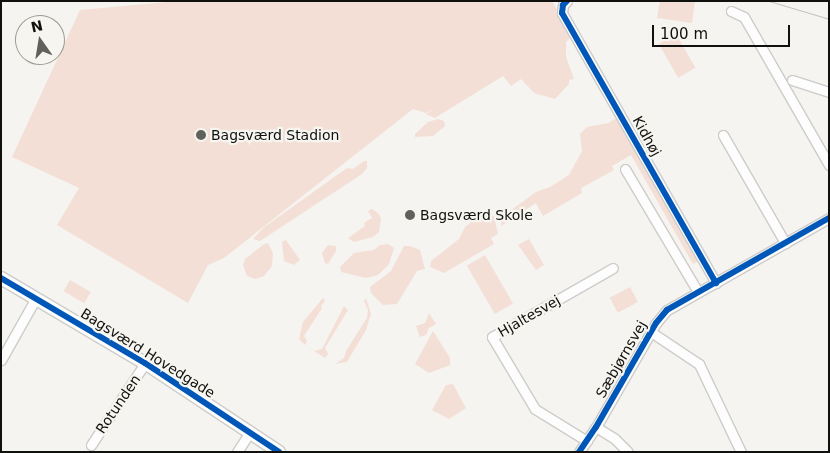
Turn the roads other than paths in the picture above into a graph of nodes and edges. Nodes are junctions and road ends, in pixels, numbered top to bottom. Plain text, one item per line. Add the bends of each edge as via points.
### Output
1 (567, 1) edge
2 (731, 11) dead end
3 (792, 80) dead end
4 (829, 92) edge
5 (723, 135) dead end
6 (829, 164) edge
7 (625, 169) dead end
8 (829, 218) edge
9 (785, 243) junction
10 (613, 268) dead end
11 (1, 278) edge
12 (716, 283) junction
13 (698, 292) junction
14 (36, 298) junction
15 (651, 332) junction
16 (1, 360) edge
17 (146, 363) junction
18 (596, 426) junction
19 (250, 432) junction
20 (587, 441) junction
21 (91, 445) dead end
22 (237, 452) edge
23 (279, 452) edge
24 (578, 452) edge
25 (628, 452) edge
26 (741, 452) edge

1 - 12 street, Kidhøj via 562,5 562,13
2 - 6 street via 744,17
3 - 4 street
5 - 9 street
7 - 13 street
8 - 9 street, Sæbjørnsvej
9 - 12 street, Sæbjørnsvej
10 - 20 street, Hjaltesvej via 492,337 535,409
11 - 14 street, Bagsværd Hovedgade
12 - 13 street, Sæbjørnsvej
13 - 15 street, Sæbjørnsvej via 667,310
14 - 16 street
14 - 17 street, Bagsværd Hovedgade
15 - 18 street, Sæbjørnsvej
15 - 26 street via 699,364
17 - 19 street, Bagsværd Hovedgade
17 - 21 street, Rotunden
18 - 20 street, Sæbjørnsvej
18 - 25 street
19 - 22 street
19 - 23 street, Bagsværd Hovedgade
20 - 24 street, Sæbjørnsvej

